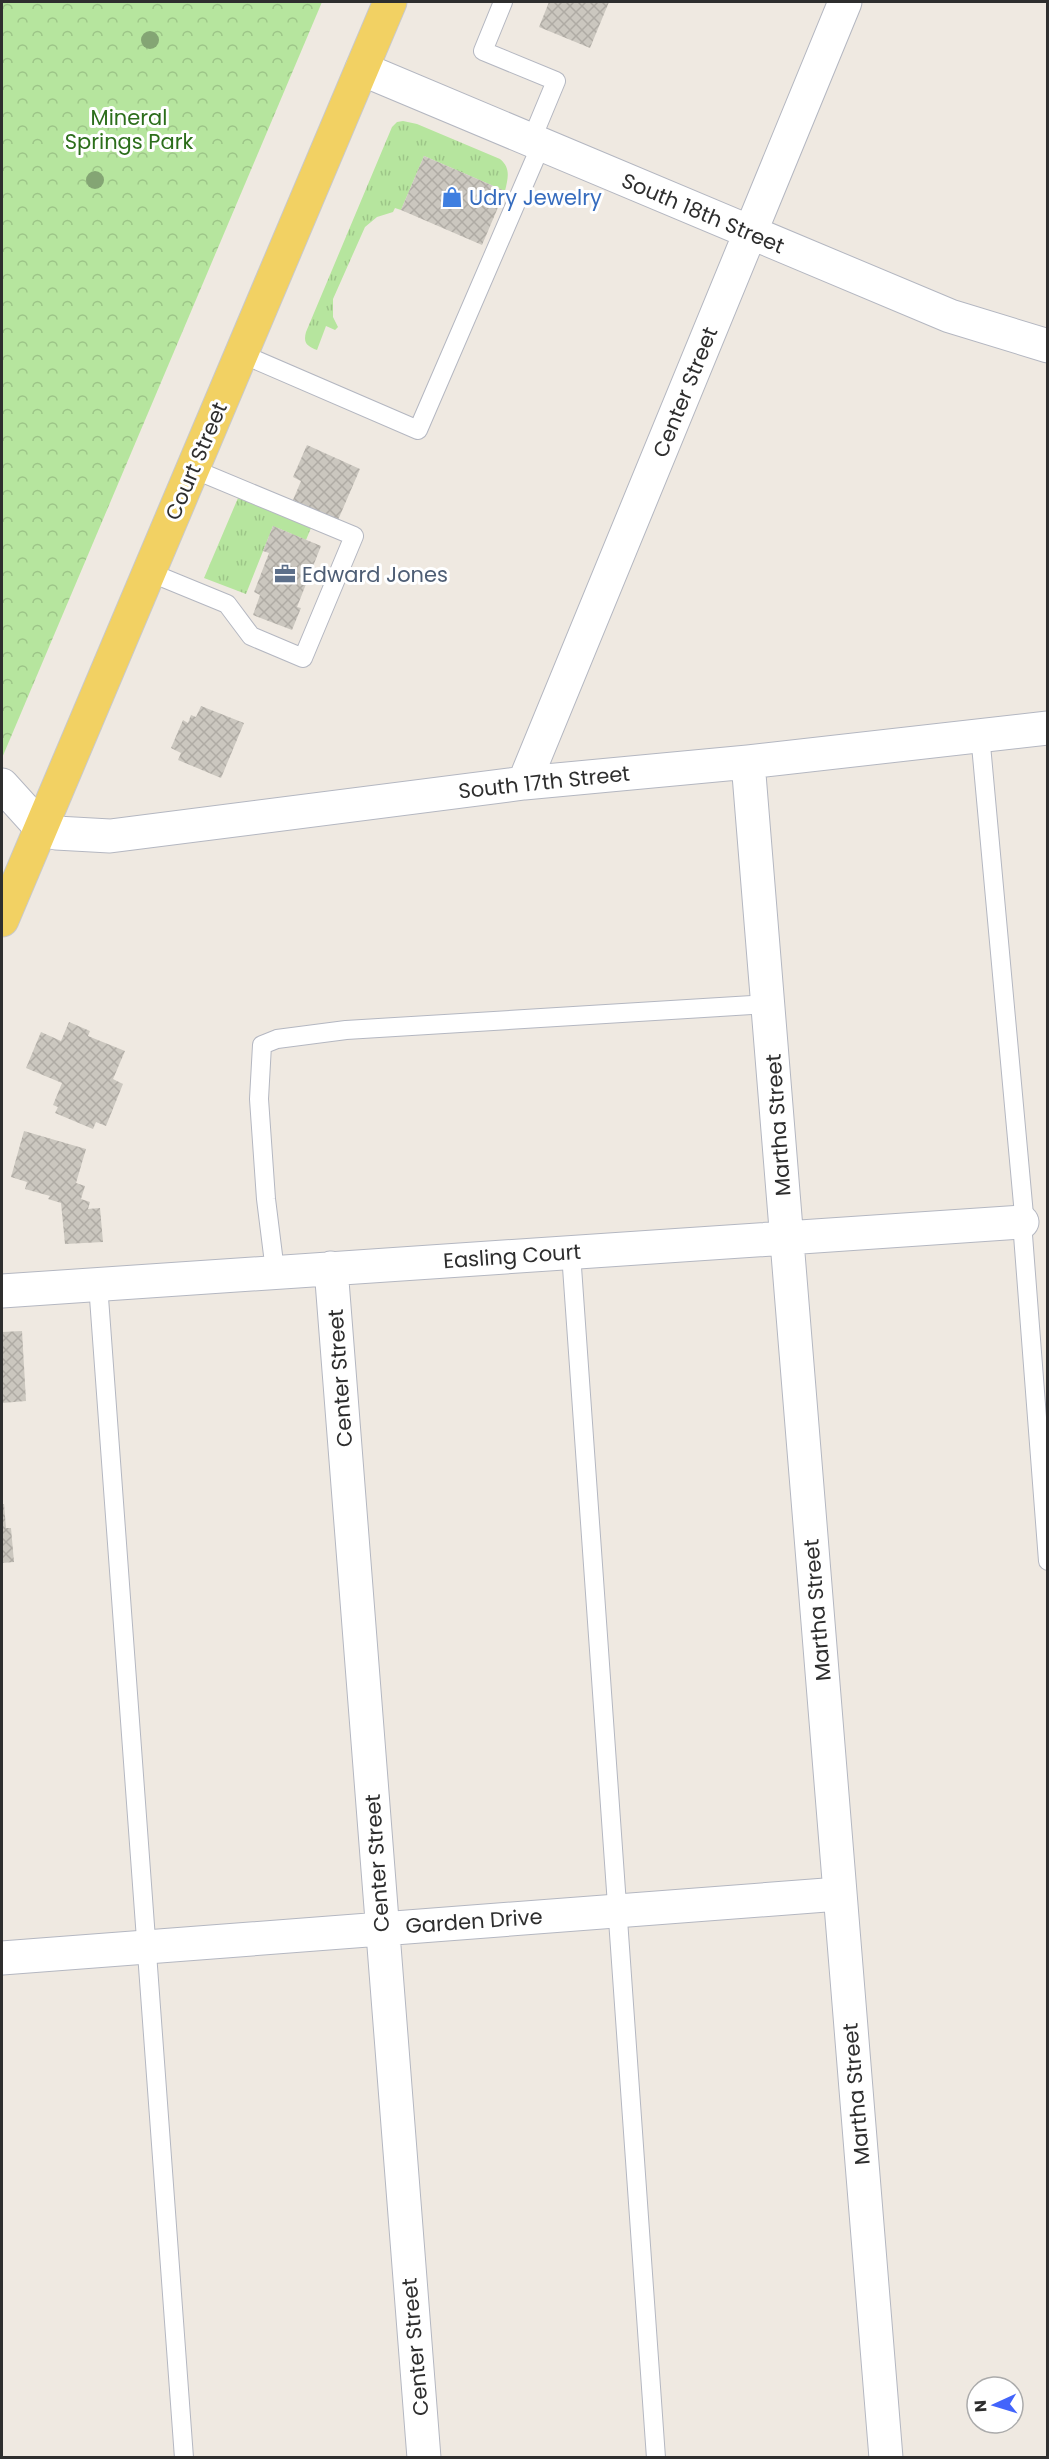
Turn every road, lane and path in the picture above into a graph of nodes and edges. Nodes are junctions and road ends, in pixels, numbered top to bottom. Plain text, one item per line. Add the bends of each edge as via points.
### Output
1 (390, 2) edge
2 (503, 2) edge
3 (845, 2) edge
4 (362, 69) junction
5 (536, 143) junction
6 (750, 234) junction
7 (1047, 346) edge
8 (242, 354) junction
9 (193, 469) junction
10 (149, 572) junction
11 (1047, 728) edge
12 (981, 734) junction
13 (748, 762) junction
14 (524, 783) junction
15 (2, 785) edge
16 (41, 828) junction
17 (2, 920) edge
18 (769, 1004) junction
19 (1022, 1222) junction
20 (787, 1239) junction
21 (571, 1253) junction
22 (331, 1268) junction
23 (275, 1271) junction
24 (98, 1284) junction
25 (2, 1291) edge
26 (1047, 1561) edge
27 (840, 1894) junction
28 (615, 1910) junction
29 (382, 1928) junction
30 (147, 1946) junction
31 (2, 1958) edge
32 (184, 2457) edge
33 (423, 2457) edge
34 (656, 2457) edge
35 (886, 2457) edge

1 - 4 main road, Court Street
2 - 5 lane via 483,51 556,81
3 - 6 street, Center Street
4 - 5 street, South 18th Street
4 - 8 main road, Court Street
5 - 6 street, South 18th Street
5 - 8 lane via 418,430
6 - 7 street, South 18th Street via 950,316
6 - 14 street, Center Street
8 - 9 main road, Court Street
9 - 10 main road, Court Street
9 - 10 lane via 354,536 303,658 250,636 227,604
10 - 16 main road, Court Street
11 - 12 street, South 17th Street
12 - 13 street, South 17th Street
12 - 19 lane
13 - 14 street, South 17th Street
13 - 18 street, Martha Street
14 - 16 street, South 17th Street via 126,835 92,837 56,834
15 - 16 street
16 - 17 main road, Court Street
18 - 20 street, Martha Street
18 - 23 lane via 346,1030 277,1039 262,1045 259,1100
19 - 20 street, Easling Court
19 - 26 lane
20 - 21 street, Easling Court
20 - 27 street, Martha Street
21 - 22 street, Easling Court
21 - 28 lane
22 - 23 street, Easling Court
22 - 29 street, Center Street
23 - 24 street, Easling Court
24 - 25 street, Easling Court
24 - 30 lane
27 - 28 street, Garden Drive
27 - 35 street, Martha Street
28 - 29 street, Garden Drive
28 - 34 lane
29 - 30 street, Garden Drive
29 - 33 street, Center Street
30 - 31 street, Garden Drive
30 - 32 lane

